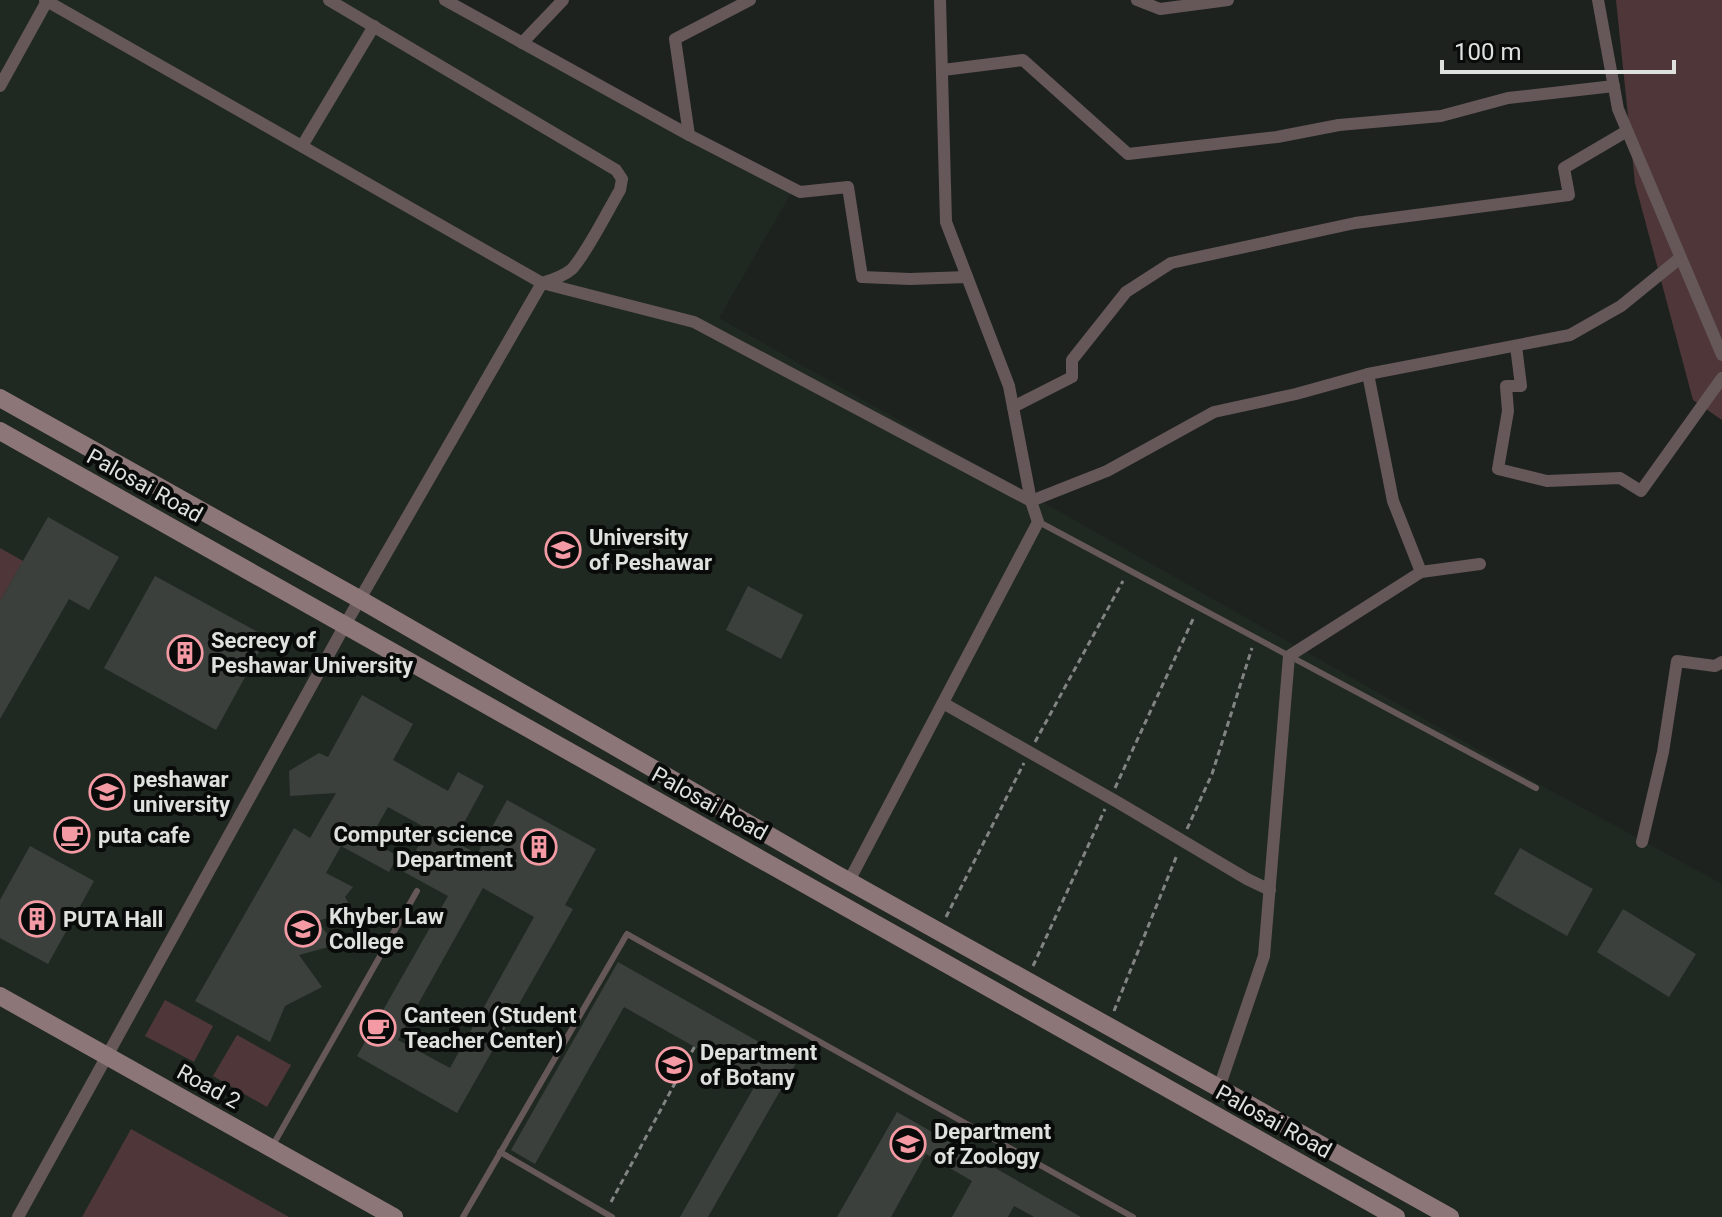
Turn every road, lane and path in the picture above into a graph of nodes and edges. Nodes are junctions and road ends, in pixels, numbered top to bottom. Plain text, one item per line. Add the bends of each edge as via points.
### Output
1 (46, 0) edge
2 (329, 0) edge
3 (445, 0) edge
4 (563, 0) edge
5 (750, 0) edge
6 (940, 0) edge
7 (1137, 0) edge
8 (1228, 0) edge
9 (1598, 0) edge
10 (374, 26) junction
11 (522, 43) junction
12 (943, 70) junction
13 (0, 86) edge
14 (1614, 86) junction
15 (1627, 131) junction
16 (689, 135) junction
17 (302, 146) junction
18 (1680, 258) junction
19 (967, 277) junction
20 (542, 283) junction
21 (1516, 346) junction
22 (1722, 355) edge
23 (1368, 374) junction
24 (1722, 378) edge
25 (0, 398) edge
26 (1013, 407) junction
27 (0, 431) edge
28 (1031, 501) junction
29 (1038, 522) junction
30 (1480, 564) dead end
31 (1421, 572) junction
32 (361, 600) junction
33 (345, 625) junction
34 (1289, 656) junction
35 (1722, 662) edge
36 (943, 703) junction
37 (1536, 788) dead end
38 (1642, 842) dead end
39 (849, 881) junction
40 (1270, 890) junction
41 (417, 891) dead end
42 (835, 902) junction
43 (0, 996) edge
44 (1136, 1042) junction
45 (695, 1046) dead end
46 (107, 1055) junction
47 (1122, 1063) junction
48 (1219, 1088) junction
49 (271, 1148) junction
50 (500, 1152) junction
51 (608, 1215) edge
52 (18, 1217) edge
53 (394, 1217) edge
54 (463, 1217) edge
55 (1133, 1217) edge
56 (1396, 1217) edge
57 (1450, 1217) edge

1 - 13 street
1 - 17 street
2 - 10 street
3 - 11 street
4 - 11 street
5 - 16 street via 675,39
6 - 12 street
7 - 8 street via 1160,9
9 - 14 street
10 - 17 street
10 - 20 street via 616,170 622,179 570,271
11 - 16 street
12 - 14 street via 1023,60 1128,154 1441,116 1508,98
12 - 19 street via 946,222
14 - 15 street
15 - 18 street
15 - 26 street via 1564,168 1569,195 1355,223 1171,263 1126,292 1072,360 1072,377
16 - 19 street via 800,192 848,187 862,277
17 - 20 street
18 - 21 street via 1621,306 1570,335
18 - 22 street
19 - 26 street
20 - 28 street via 694,322
20 - 32 street
21 - 23 street
21 - 24 street via 1521,386 1506,386 1508,411 1498,469 1547,481 1620,478 1641,491
23 - 28 street via 1214,412 1107,471
23 - 31 street via 1393,501
25 - 32 street
26 - 28 street
27 - 33 street, Palosai Road
28 - 29 street
29 - 34 lane
29 - 36 street
30 - 31 street
31 - 34 street
32 - 33 street
32 - 39 street
33 - 42 street, Palosai Road
33 - 46 street
34 - 37 lane
34 - 40 street
35 - 38 street via 1715,666 1677,661
36 - 39 street
36 - 40 street
39 - 42 street
39 - 44 street
40 - 48 street via 1264,956
41 - 49 lane
42 - 47 street, Palosai Road
43 - 46 street, Road 2
44 - 47 street
44 - 48 street
45 - 51 path
46 - 49 street, Road 2
46 - 52 street
47 - 56 street, Palosai Road
48 - 57 street
49 - 53 street, Road 2
50 - 51 lane
50 - 54 lane
50 - 55 lane via 627,934

